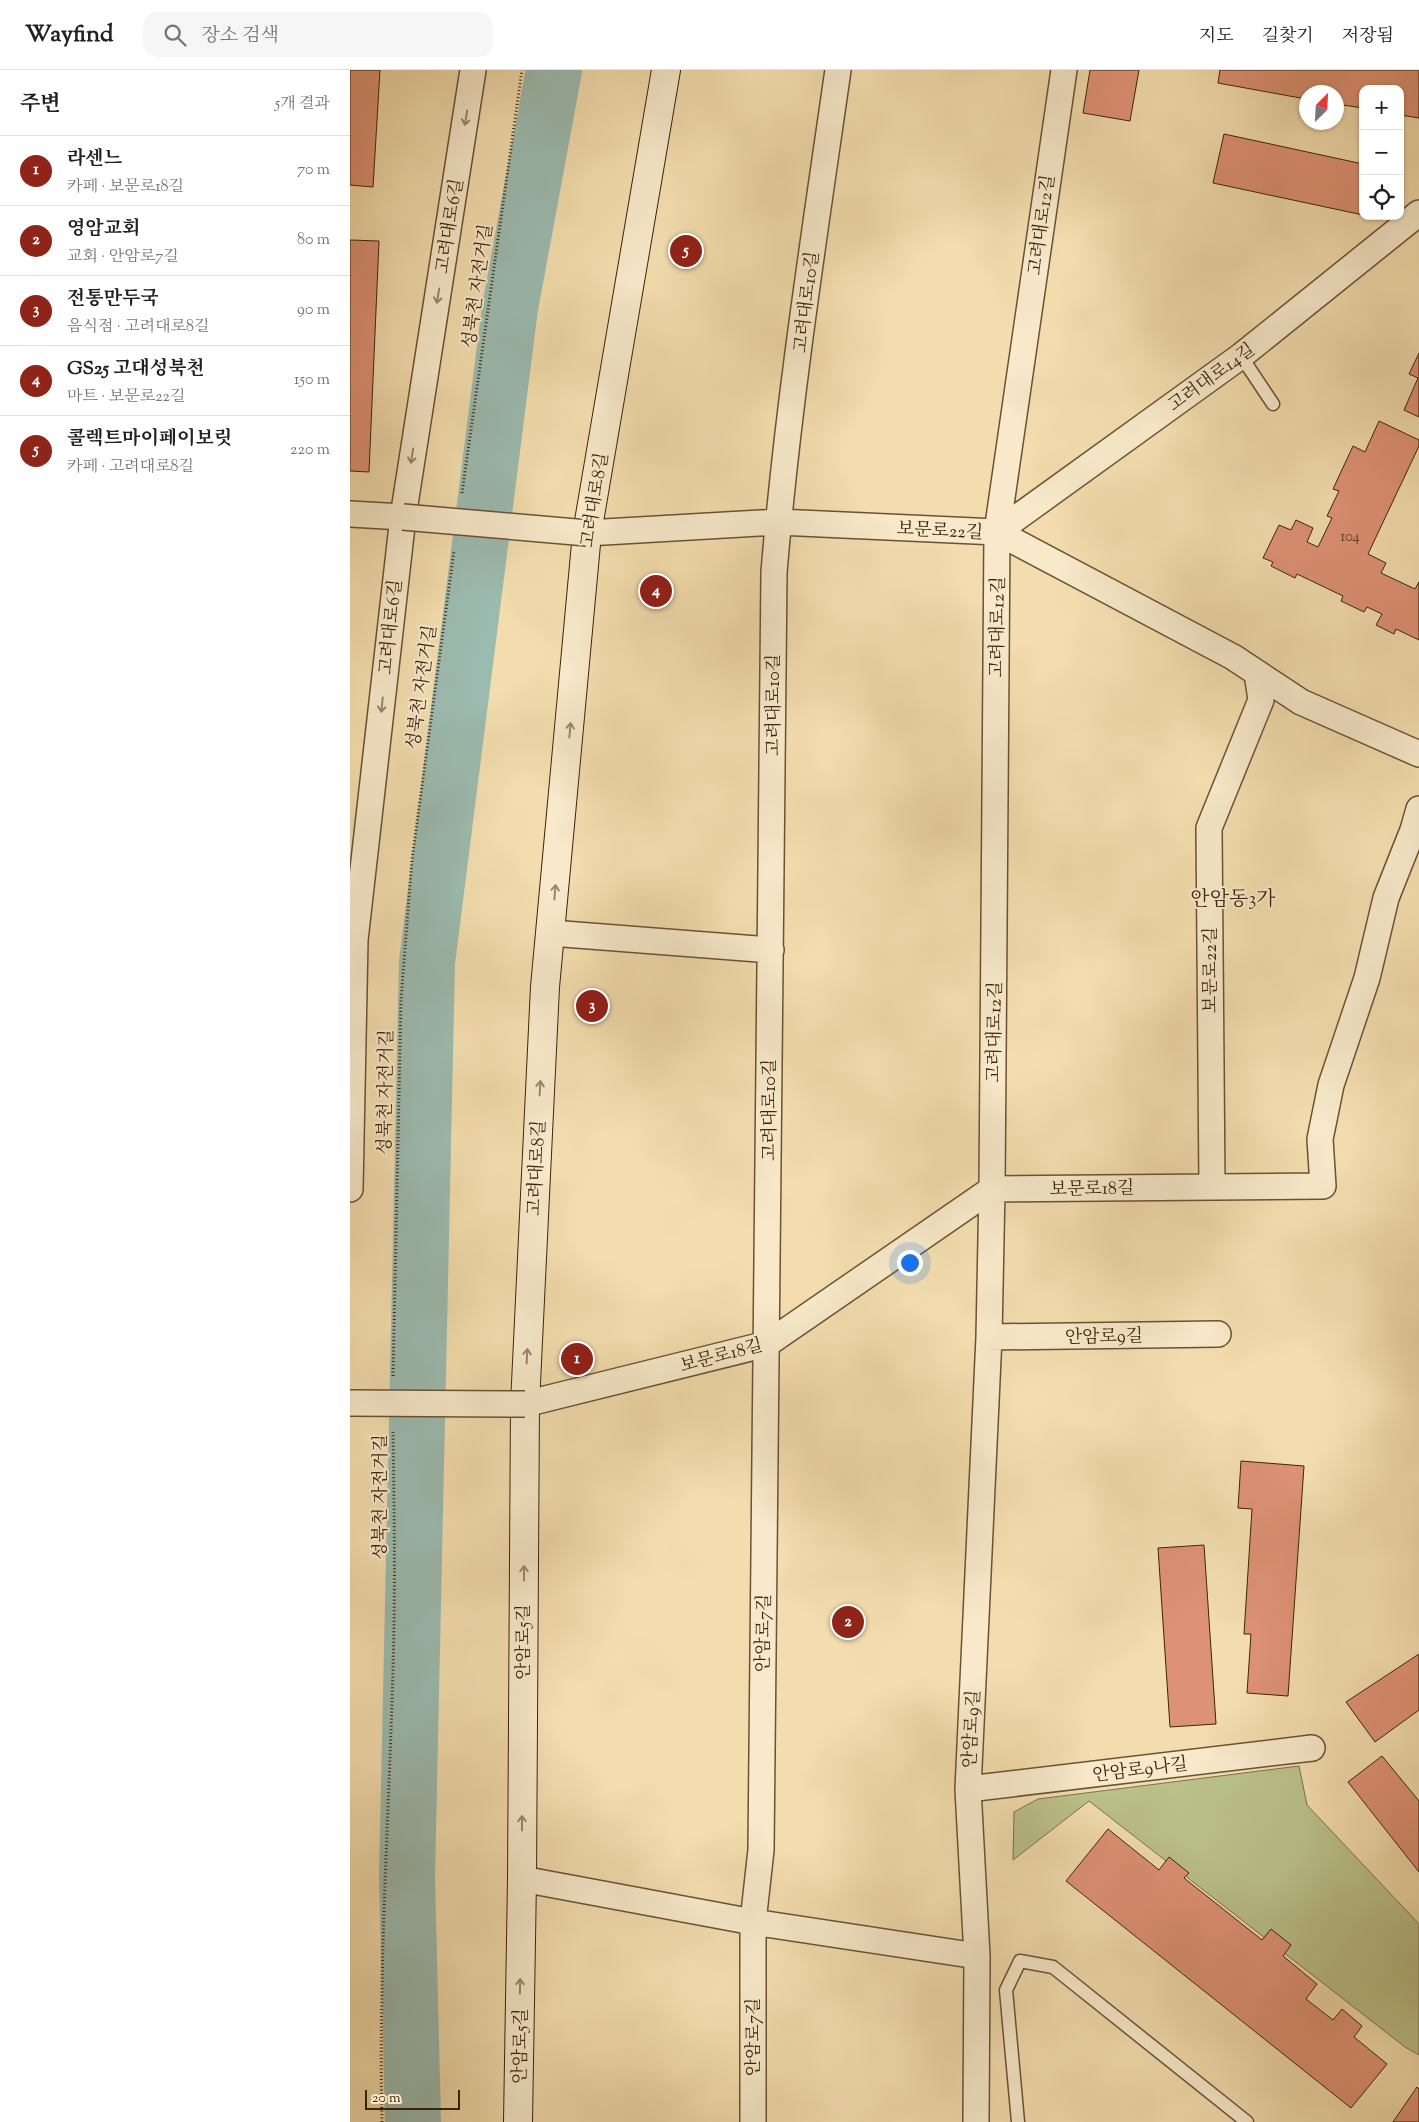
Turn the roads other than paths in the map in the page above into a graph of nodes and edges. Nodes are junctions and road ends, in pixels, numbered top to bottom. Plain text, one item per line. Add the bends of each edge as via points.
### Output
1 (473, 70) edge
2 (666, 70) edge
3 (838, 70) edge
4 (1064, 70) edge
5 (1419, 213) edge
6 (1241, 356) junction
7 (1273, 404) dead end
8 (350, 514) edge
9 (403, 517) junction
10 (778, 522) junction
11 (997, 532) junction
12 (587, 533) junction
13 (1257, 673) junction
14 (1419, 754) edge
15 (1419, 808) edge
16 (551, 933) junction
17 (352, 940) edge
18 (771, 950) junction
19 (1212, 1187) junction
20 (350, 1188) edge
21 (992, 1189) junction
22 (1218, 1334) dead end
23 (989, 1337) junction
24 (767, 1344) junction
25 (350, 1403) edge
26 (525, 1404) junction
27 (1312, 1748) dead end
28 (968, 1789) junction
29 (522, 1879) junction
30 (753, 1922) junction
31 (977, 1956) junction
32 (518, 2122) edge
33 (753, 2122) edge
34 (977, 2122) edge
35 (1018, 2122) edge
36 (1247, 2122) edge

1 -> 9 street, 고려대로6길
2 - 12 main road, 고려대로8길
3 - 10 street, 고려대로10길
4 - 11 street, 고려대로12길
5 - 6 street, 고려대로14길
6 - 7 lane
6 - 11 street, 고려대로14길
8 - 9 street
9 - 12 street, 보문로22길, bridge
9 -> 17 street, 고려대로6길
10 - 11 street, 보문로22길
10 - 12 street, 보문로22길
10 - 18 street, 고려대로10길 via 774,572
11 - 13 street, 보문로22길
11 - 21 street, 고려대로12길
16 -> 12 main road, 고려대로8길
13 - 14 street, 보문로22길 via 1301,702
13 - 19 street, 보문로22길 via 1261,700 1209,828
15 - 19 street, 보문로18길 via 1386,898 1367,978 1331,1085 1320,1138 1323,1186
16 - 18 street
26 -> 16 main road, 고려대로8길 via 545,987
17 - 20 street, 고려대로6길
18 - 24 street, 고려대로10길
19 - 21 street, 보문로18길
21 - 23 street, 안암로9길
21 - 24 street, 보문로18길
22 - 23 street, 안암로9길
23 - 28 street, 안암로9길
24 - 26 street, 보문로18길
24 - 30 street, 안암로7길 via 761,1850
25 - 26 street, 보문로18길, bridge
29 -> 26 main road, 안암로5길
27 - 28 street, 안암로9나길
28 - 31 street, 안암로9길
29 - 30 street
32 -> 29 main road, 안암로5길
30 - 31 street
30 - 33 street, 안암로7길
31 - 34 street, 안암로9길
35 - 36 lane via 1006,1990 1020,1961 1053,1967

